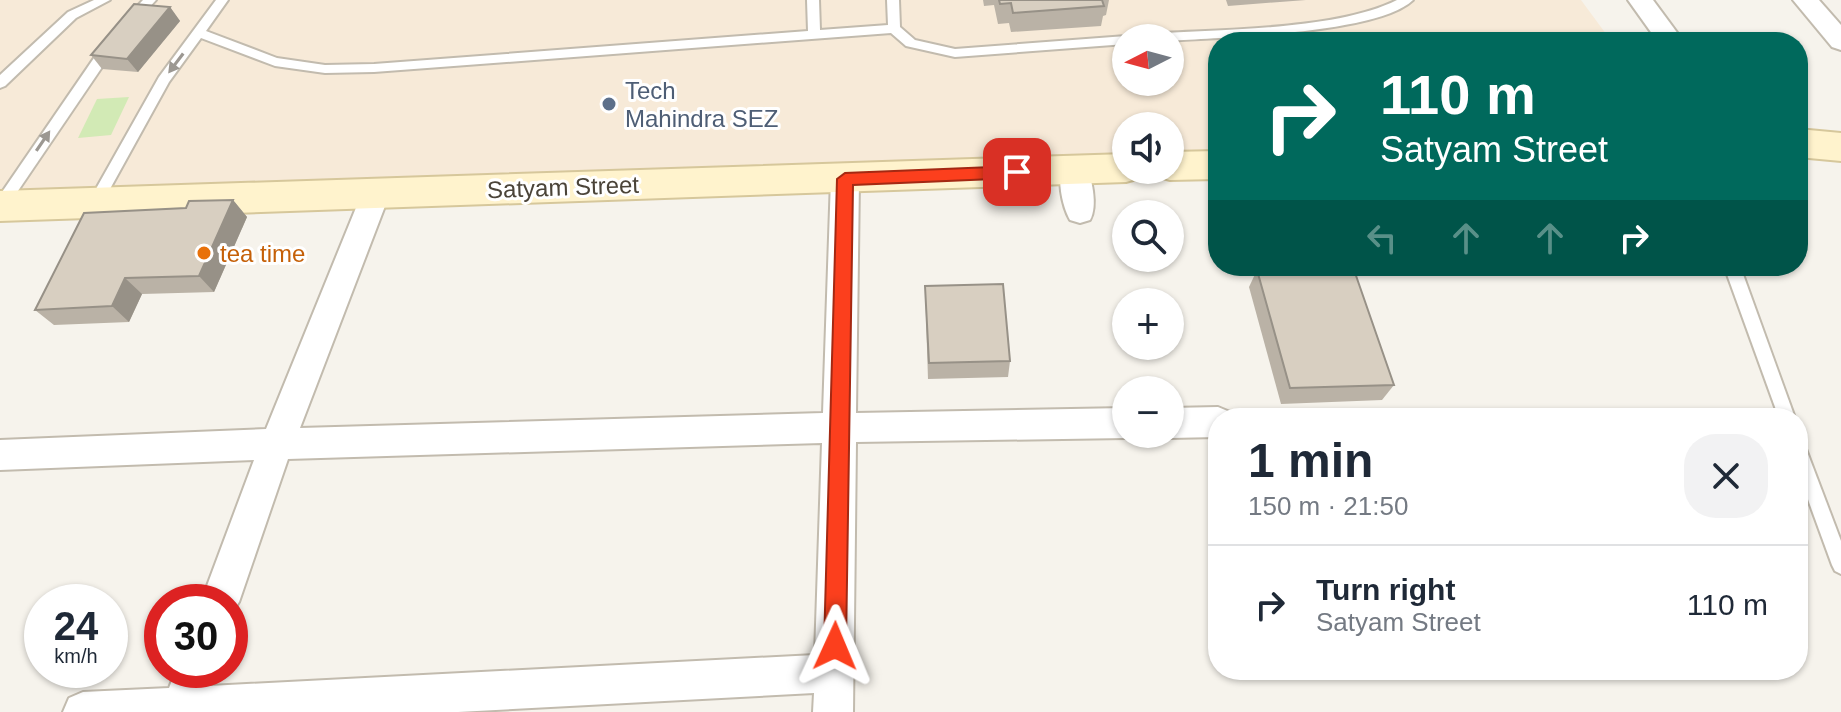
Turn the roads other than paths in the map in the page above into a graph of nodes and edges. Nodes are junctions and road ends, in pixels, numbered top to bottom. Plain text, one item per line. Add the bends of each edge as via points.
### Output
1 (104, 0) edge
2 (150, 0) edge
3 (222, 0) edge
4 (813, 0) edge
5 (893, 0) edge
6 (1407, 0) edge
7 (1640, 0) edge
8 (1805, 0) edge
9 (894, 29) junction
10 (1214, 32) edge
11 (1664, 32) edge
12 (200, 33) junction
13 (1208, 33) edge
14 (1184, 35) edge
15 (814, 36) junction
16 (1112, 41) edge
17 (1841, 41) edge
18 (0, 83) edge
19 (1808, 144) edge
20 (1841, 147) edge
21 (1208, 165) edge
22 (1184, 166) edge
23 (1112, 169) edge
24 (1074, 170) junction
25 (845, 179) junction
26 (376, 193) junction
27 (95, 203) junction
28 (0, 206) edge
29 (1080, 212) dead end
30 (1736, 276) edge
31 (1783, 408) edge
32 (1208, 422) edge
33 (1112, 423) edge
34 (1184, 423) edge
35 (840, 427) junction
36 (277, 443) junction
37 (0, 455) edge
38 (1808, 476) edge
39 (1841, 565) edge
40 (226, 584) edge
41 (834, 673) junction
42 (189, 688) edge
43 (181, 710) edge
44 (83, 712) edge
45 (833, 712) edge

1 - 18 lane via 72,15
28 -> 2 lane via 99,58
3 - 12 lane
4 - 15 lane
5 - 9 lane
6 - 10 lane via 1394,10 1350,20
7 - 11 street
8 - 17 street
9 - 15 lane
9 - 16 lane via 911,43 955,53
12 - 15 lane via 275,62 325,69
12 -> 27 lane via 164,80
13 - 14 lane
19 - 20 street
21 - 22 street
23 - 24 street, Satyam Street
24 - 25 street, Satyam Street
24 - 29 street
25 - 26 street, Satyam Street
25 - 35 street
26 - 27 street, Satyam Street
26 - 36 street
27 - 28 street, Satyam Street
30 - 31 lane
32 - 34 street
33 - 35 street
35 - 36 street
35 - 41 street
36 - 37 street
36 - 40 street
38 - 39 lane
41 - 43 street
41 - 45 street
42 - 43 street
43 - 44 street

